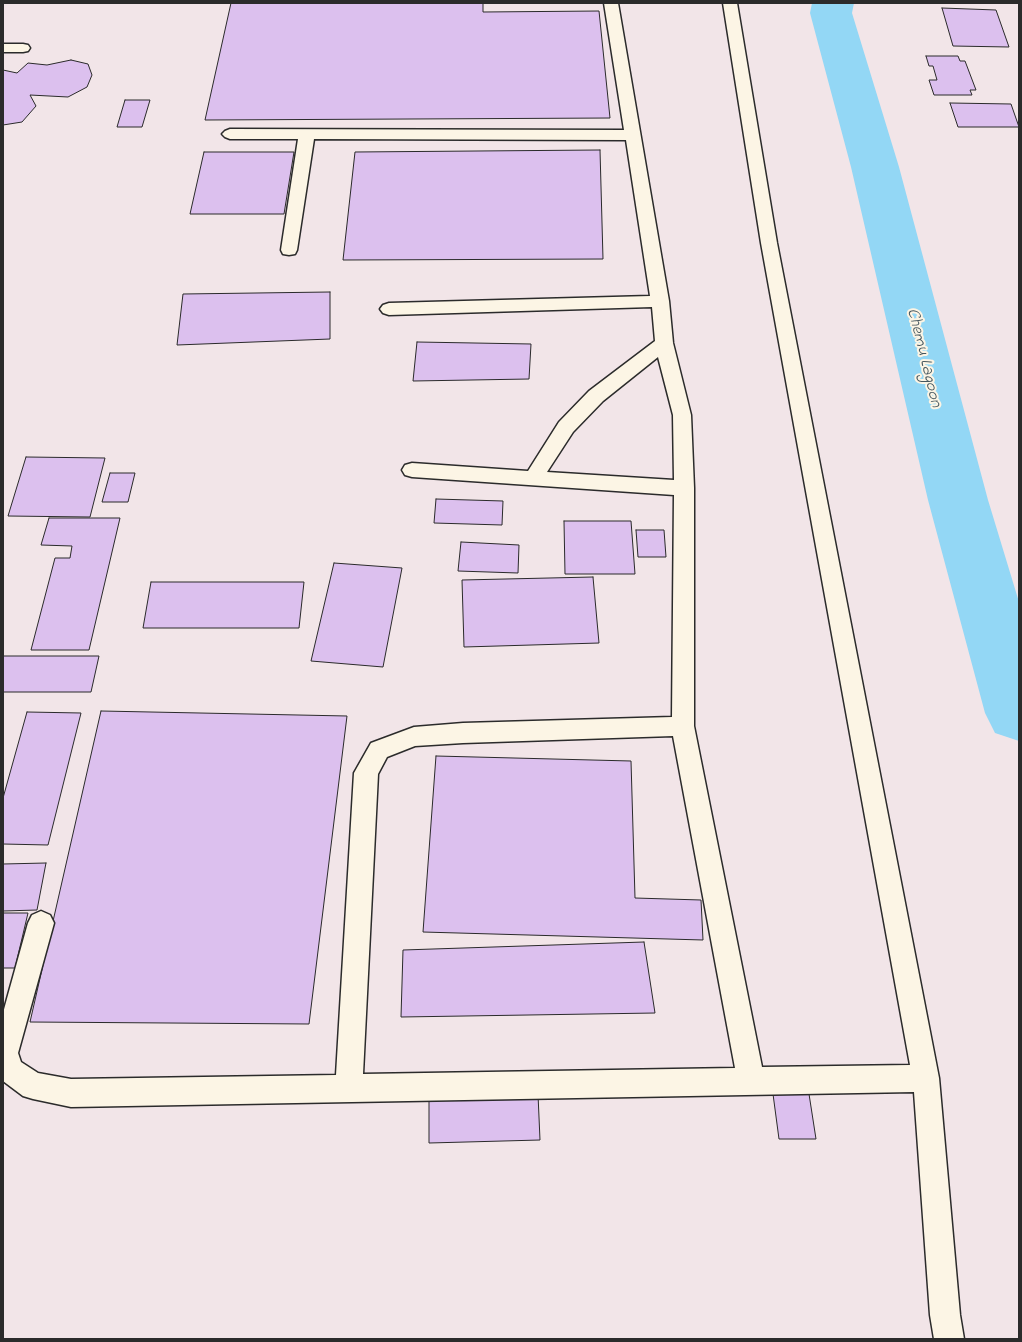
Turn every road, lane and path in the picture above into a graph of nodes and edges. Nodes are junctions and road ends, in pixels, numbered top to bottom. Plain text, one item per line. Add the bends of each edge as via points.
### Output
1 (611, 3) edge
2 (730, 3) edge
3 (3, 48) edge
4 (23, 48) dead end
5 (230, 134) dead end
6 (307, 134) junction
7 (632, 135) junction
8 (289, 250) dead end
9 (660, 301) junction
10 (389, 309) dead end
11 (664, 343) junction
12 (412, 470) dead end
13 (533, 478) junction
14 (684, 488) junction
15 (683, 726) junction
16 (41, 923) dead end
17 (926, 1078) junction
18 (751, 1081) junction
19 (349, 1089) junction
20 (949, 1339) edge

1 - 7 street
2 - 17 street via 771,251
3 - 4 street
5 - 6 street
6 - 7 street
6 - 8 street
7 - 9 street
9 - 10 street
9 - 11 street
11 - 13 street via 596,396 576,416
11 - 14 street via 682,414
12 - 13 street
13 - 14 street
14 - 15 street
15 - 18 street
15 - 19 street via 463,733 414,737 379,750 366,773
16 - 19 street via 5,1053 12,1071 33,1086 71,1093
17 - 18 street
17 - 20 street
18 - 19 street

